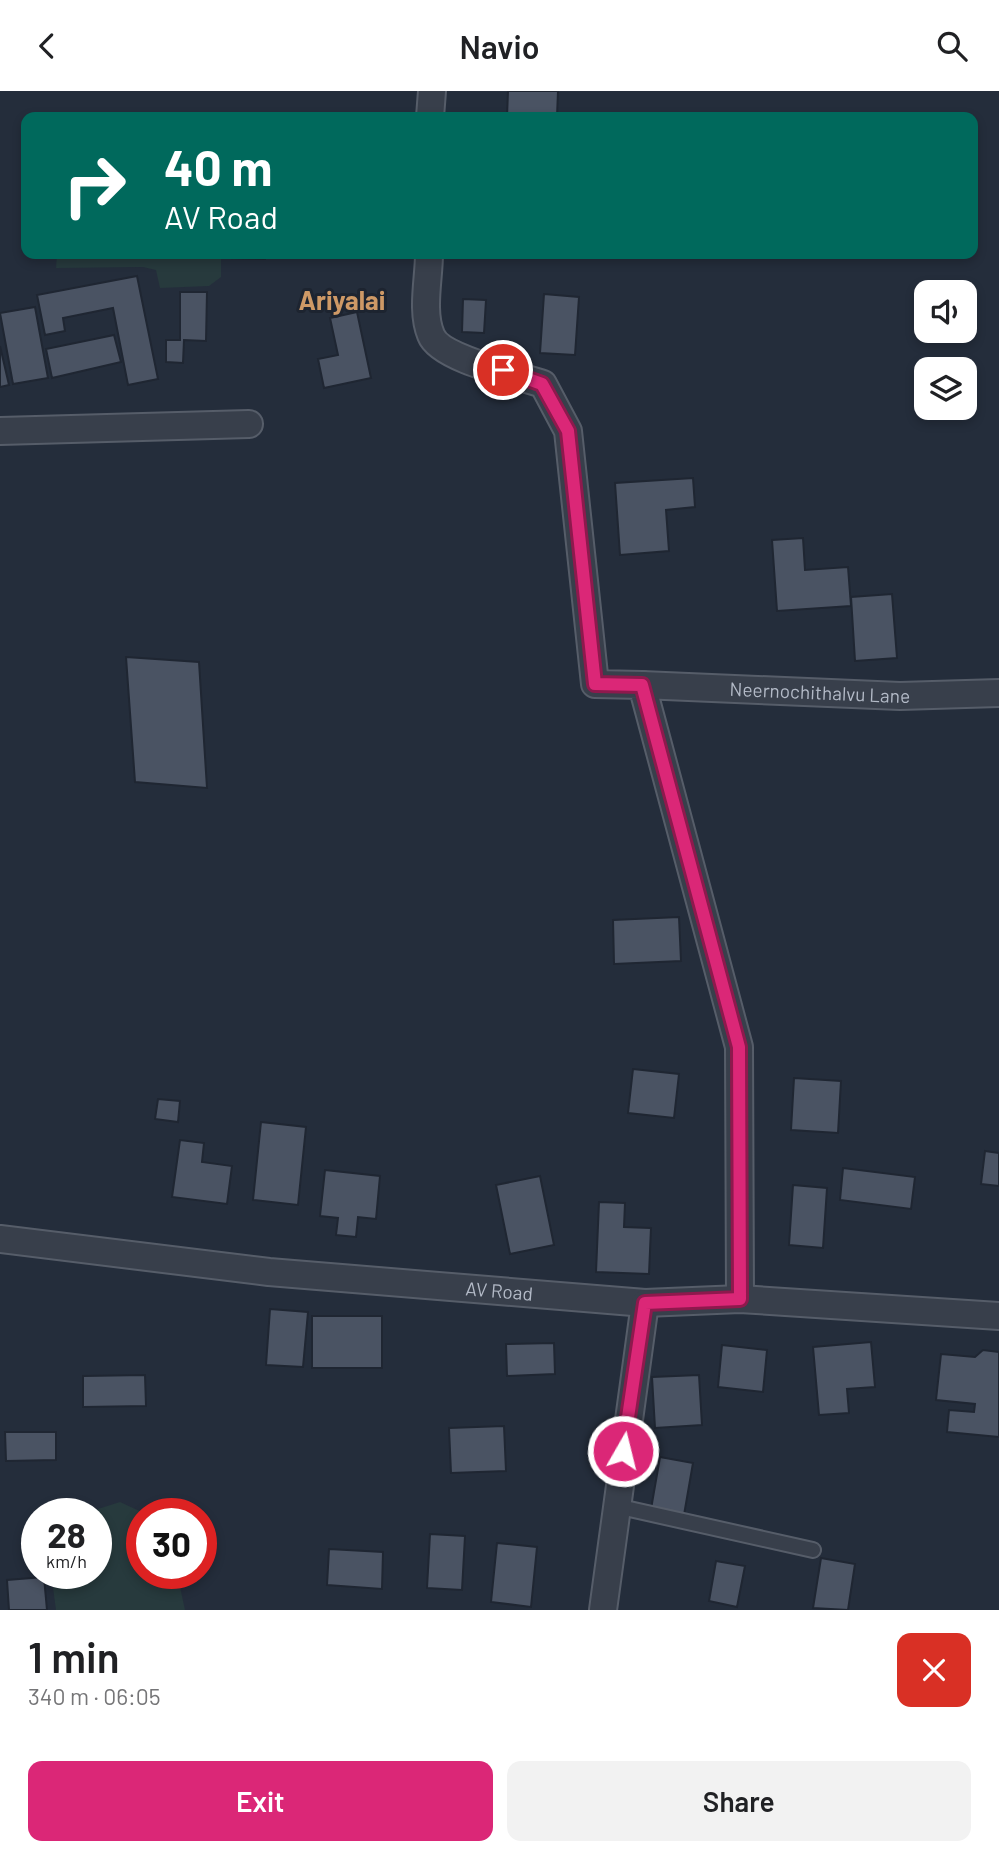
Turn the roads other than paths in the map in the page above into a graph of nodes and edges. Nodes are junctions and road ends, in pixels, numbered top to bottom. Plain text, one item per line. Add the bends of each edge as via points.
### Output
1 (432, 91) edge
2 (430, 112) edge
3 (429, 259) edge
4 (249, 424) dead end
5 (0, 431) edge
6 (642, 685) junction
7 (999, 694) edge
8 (0, 1239) edge
9 (740, 1299) junction
10 (645, 1303) junction
11 (999, 1316) edge
12 (616, 1506) junction
13 (813, 1550) dead end
14 (603, 1610) edge

1 - 2 street
3 - 6 street, Neernochithalvu Lane via 431,337 446,353 542,384 568,431 595,684
4 - 5 street
6 - 7 street, Neernochithalvu Lane via 900,696
6 - 9 street via 739,1047
8 - 10 street, AV Road via 269,1272
9 - 10 street, AV Road
9 - 11 street, AV Road
10 - 12 street
12 - 13 lane
12 - 14 street

